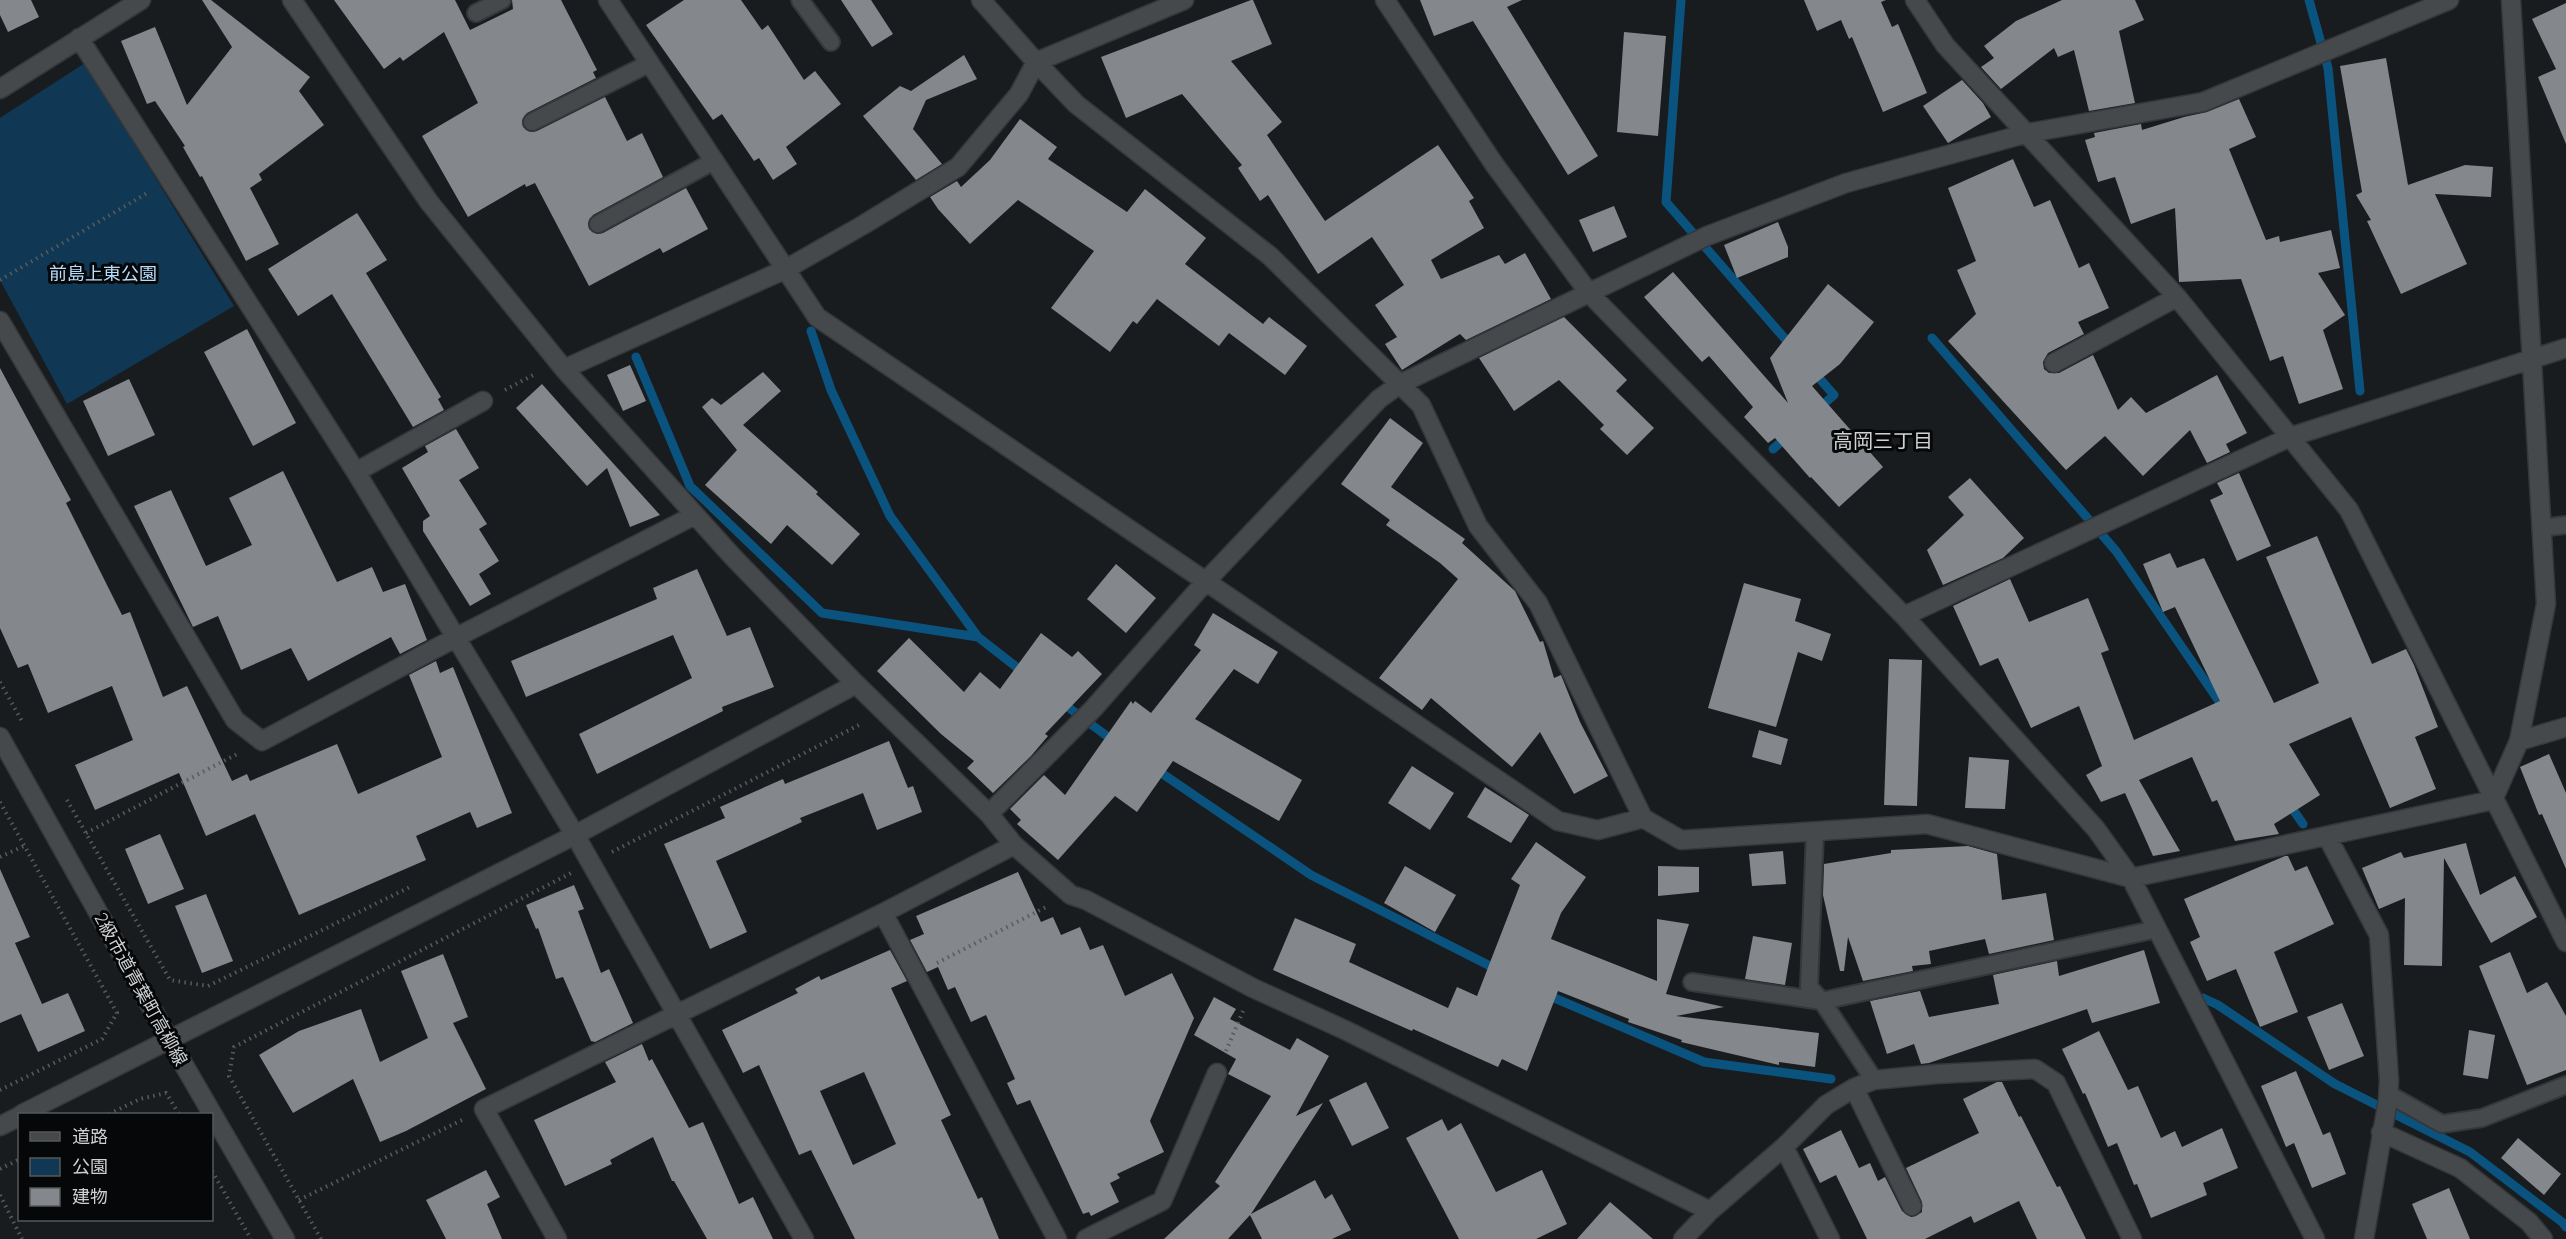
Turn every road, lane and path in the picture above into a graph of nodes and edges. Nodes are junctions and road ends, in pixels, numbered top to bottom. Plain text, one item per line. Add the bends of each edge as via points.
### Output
1 (141, 0) edge
2 (292, 0) edge
3 (502, 0) edge
4 (800, 0) edge
5 (981, 0) edge
6 (1184, 0) edge
7 (1385, 0) edge
8 (1915, 0) edge
9 (2449, 0) edge
10 (2511, 0) edge
11 (615, 2) edge
12 (476, 13) dead end
13 (79, 38) junction
14 (831, 42) dead end
15 (1036, 62) junction
16 (650, 63) junction
17 (0, 89) edge
18 (532, 122) dead end
19 (2028, 133) junction
20 (714, 161) junction
21 (169, 180) junction
22 (598, 224) dead end
23 (786, 269) junction
24 (0, 280) edge
25 (1589, 293) junction
26 (2177, 297) junction
27 (0, 321) edge
28 (2566, 348) edge
29 (7, 350) edge
30 (2532, 358) junction
31 (2054, 363) dead end
32 (561, 365) junction
33 (1400, 384) junction
34 (483, 401) joint
35 (2290, 437) junction
36 (356, 472) junction
37 (695, 515) junction
38 (2566, 525) edge
39 (2541, 528) junction
40 (1207, 580) junction
41 (1904, 616) junction
42 (455, 638) junction
43 (0, 682) edge
44 (856, 684) junction
45 (870, 719) dead end
46 (2566, 727) edge
47 (29, 733) dead end
48 (0, 736) edge
49 (262, 741) junction
50 (2518, 741) junction
51 (63, 793) dead end
52 (2493, 800) junction
53 (0, 802) edge
54 (989, 813) junction
55 (1642, 818) junction
56 (1815, 832) junction
57 (86, 833) junction
58 (575, 835) junction
59 (2327, 836) junction
60 (1014, 845) junction
61 (24, 846) junction
62 (605, 856) dead end
63 (0, 858) edge
64 (573, 872) dead end
65 (2131, 878) junction
66 (421, 882) dead end
67 (1071, 895) junction
68 (883, 913) junction
69 (2157, 929) junction
70 (2566, 942) edge
71 (915, 974) junction
72 (1692, 982) dead end
73 (1253, 988) junction
74 (1822, 1001) junction
75 (677, 1014) junction
76 (170, 1041) junction
77 (1216, 1073) joint
78 (1874, 1080) junction
79 (2566, 1085) edge
80 (1854, 1088) junction
81 (0, 1090) edge
82 (2388, 1097) junction
83 (484, 1109) junction
84 (25, 1113) edge
85 (111, 1113) edge
86 (178, 1113) edge
87 (212, 1113) edge
88 (213, 1115) edge
89 (18, 1116) edge
90 (0, 1125) edge
91 (2382, 1126) junction
92 (1784, 1147) junction
93 (18, 1160) edge
94 (0, 1169) edge
95 (213, 1173) edge
96 (0, 1195) edge
97 (299, 1200) junction
98 (1912, 1206) dead end
99 (1710, 1211) junction
100 (22, 1239) edge
101 (251, 1239) edge
102 (285, 1239) edge
103 (321, 1239) edge
104 (557, 1239) edge
105 (804, 1239) edge
106 (1057, 1239) edge
107 (1086, 1239) edge
108 (1683, 1239) edge
109 (1830, 1239) edge
110 (2132, 1239) edge
111 (2315, 1239) edge
112 (2364, 1239) edge
113 (2543, 1239) edge

1 - 13 street
2 - 32 street via 429,202
3 - 12 lane
4 - 14 lane
5 - 15 street
6 - 15 street
7 - 25 street via 1494,164
8 - 19 street via 1945,45
9 - 19 street via 2203,102
10 - 30 street
11 - 16 street
13 - 17 street
13 - 21 street
15 - 23 street via 1019,94 958,167
15 - 33 street via 1076,104 1270,256
16 - 18 lane
16 - 20 street
19 - 25 street via 1846,183 1707,236
19 - 26 street
20 - 22 lane
20 - 23 street
21 - 24 path
21 - 36 street
23 - 32 street
23 - 40 street via 817,316
25 - 33 street
25 - 41 street
26 - 31 street
26 - 35 street
27 - 29 street
28 - 30 street
29 - 49 street via 235,720
30 - 35 street
30 - 39 street
32 - 34 path
32 - 37 street
33 - 40 street via 1379,399
33 - 55 street via 1421,405 1478,526 1538,603
34 - 36 street
35 - 41 street
35 - 52 street via 2349,510
36 - 42 street
37 - 42 street
37 - 44 street
38 - 39 lane
39 - 50 street via 2546,604
40 - 54 street via 1093,710
40 - 55 street via 1558,821 1599,830
41 - 65 street via 2096,829
42 - 49 street
42 - 58 street
43 - 47 path
44 - 54 street
44 - 58 street
45 - 62 path
46 - 50 street
48 - 76 street, 2級市道青葉町高柳線
49 - 57 path
50 - 52 street
51 - 57 path
52 - 59 street
52 - 70 street
53 - 61 path
54 - 60 street
55 - 56 street via 1681,840
56 - 65 street via 1927,824
56 - 74 lane via 1809,987
57 - 66 path via 170,980 208,986
58 - 75 street
58 - 76 street
59 - 65 street
59 - 82 street via 2379,935
60 - 67 street
60 - 68 street
61 - 63 path
61 - 81 path via 117,1013 102,1039
64 - 97 path via 234,1047 229,1076
65 - 69 street
67 - 71 path
67 - 73 street
68 - 71 street
68 - 75 street
69 - 74 lane
69 - 111 street
71 - 106 street
72 - 74 lane
73 - 77 path
73 - 99 street
74 - 78 lane
75 - 83 street
75 - 105 street
76 - 84 street
76 - 87 street, 2級市道青葉町高柳線
77 - 107 street via 1162,1201
78 - 80 street
78 - 110 street via 2035,1069 2056,1083
79 - 82 lane via 2482,1118 2442,1124
80 - 92 street via 1826,1105
80 - 98 street
82 - 91 street
83 - 97 path
83 - 104 street
85 - 86 path via 140,1099 166,1093
88 - 102 street, 2級市道青葉町高柳線
89 - 90 street
91 - 112 street
91 - 113 street via 2460,1168 2529,1222
92 - 99 street
92 - 109 street
93 - 94 path
95 - 101 path
96 - 100 path
97 - 103 path
99 - 108 street

